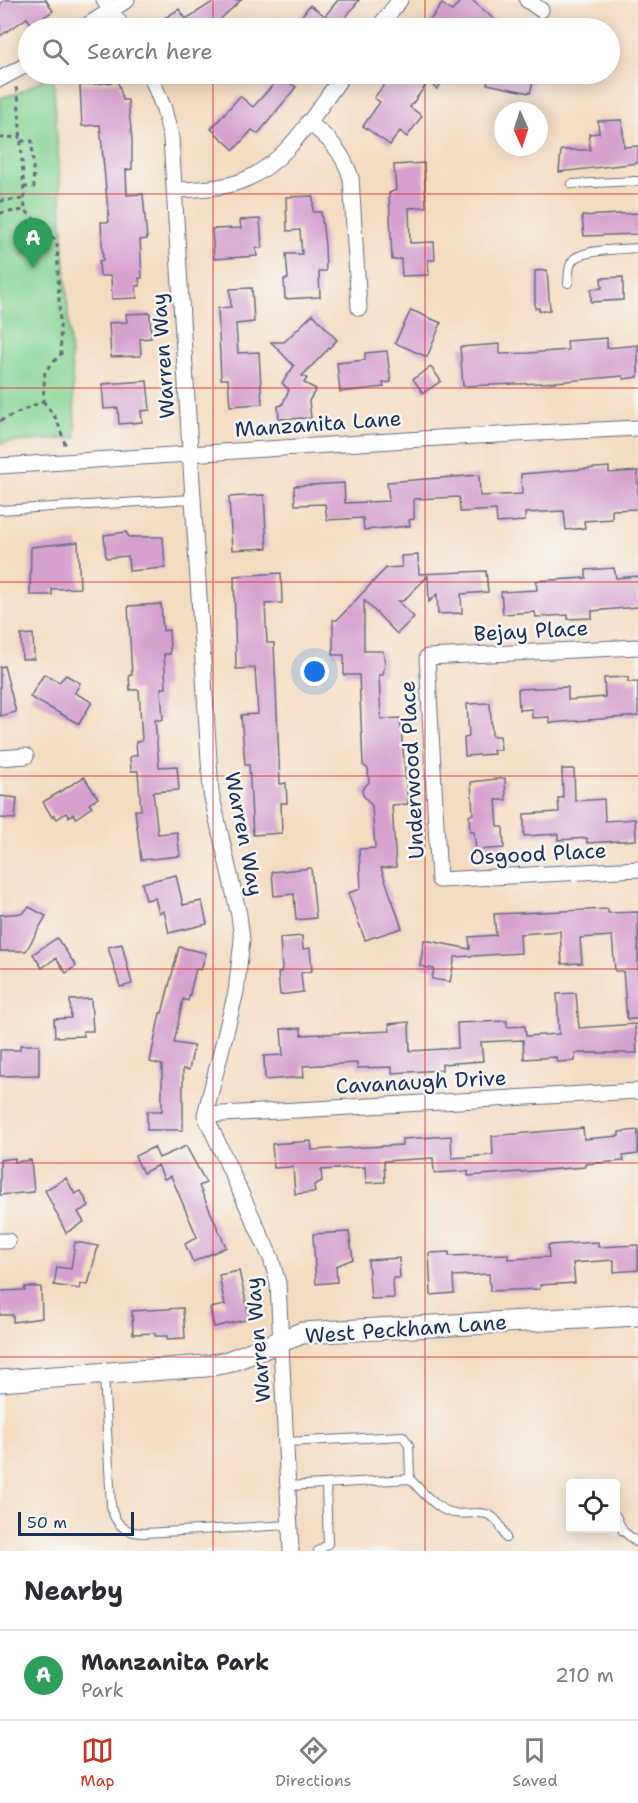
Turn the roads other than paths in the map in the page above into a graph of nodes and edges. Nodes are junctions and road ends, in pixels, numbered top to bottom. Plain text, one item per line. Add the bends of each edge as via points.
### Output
1 (127, 0) edge
2 (400, 0) edge
3 (527, 0) edge
4 (107, 5) edge
5 (541, 10) dead end
6 (93, 18) edge
7 (116, 18) edge
8 (386, 18) edge
9 (154, 84) edge
10 (336, 84) edge
11 (308, 122) junction
12 (638, 181) edge
13 (572, 184) dead end
14 (174, 190) junction
15 (638, 248) edge
16 (568, 283) dead end
17 (359, 308) dead end
18 (638, 428) edge
19 (191, 453) junction
20 (0, 466) edge
21 (193, 499) junction
22 (0, 510) edge
23 (638, 647) edge
24 (426, 657) joint
25 (26, 756) dead end
26 (0, 758) edge
27 (638, 869) edge
28 (439, 880) joint
29 (638, 1091) edge
30 (205, 1115) junction
31 (638, 1315) edge
32 (282, 1341) junction
33 (104, 1373) junction
34 (0, 1380) edge
35 (286, 1442) junction
36 (410, 1479) junction
37 (326, 1484) junction
38 (288, 1486) junction
39 (620, 1525) edge
40 (290, 1526) junction
41 (506, 1538) dead end
42 (638, 1543) edge
43 (291, 1551) edge
44 (318, 1551) edge

1 - 4 street
2 - 8 street
3 - 5 street
4 - 6 street
4 - 7 street
9 - 14 street, Warren Way via 171,138
10 - 11 street
11 - 14 street via 283,153 259,172 219,187
11 - 17 street via 336,146 351,178
12 - 13 lane
14 - 19 street, Warren Way
15 - 16 lane via 585,253 573,260
18 - 19 street, Manzanita Lane
19 - 20 street, Manzanita Lane
19 - 21 street, Warren Way
21 - 22 lane
21 - 30 street, Warren Way via 211,793 242,940 236,992
23 - 24 street, Bejay Place
24 - 28 street, Underwood Place
25 - 26 street
27 - 28 street, Osgood Place
29 - 30 street, Cavanaugh Drive
30 - 32 street, Warren Way via 271,1258 278,1283
31 - 32 street, West Peckham Lane via 302,1333
32 - 33 street, West Peckham Lane via 228,1362 206,1366
32 - 35 street, Warren Way
33 - 34 street, West Peckham Lane
33 - 40 lane via 111,1505 120,1526 144,1533
35 - 36 lane via 404,1436 409,1445
35 - 38 street, Warren Way
36 - 37 lane
36 - 41 lane via 441,1508 489,1514 500,1522
37 - 38 lane
37 - 44 lane via 328,1544
38 - 40 street, Warren Way
39 - 42 lane
40 - 43 street, Warren Way

